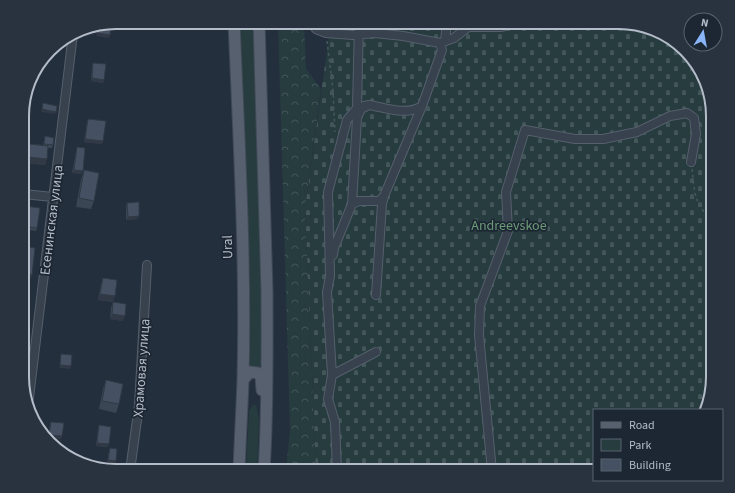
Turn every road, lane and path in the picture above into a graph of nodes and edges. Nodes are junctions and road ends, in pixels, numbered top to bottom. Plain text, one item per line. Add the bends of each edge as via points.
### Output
1 (234, 29) edge
2 (259, 29) edge
3 (316, 29) edge
4 (359, 29) edge
5 (445, 29) edge
6 (465, 29) edge
7 (326, 33) junction
8 (359, 35) junction
9 (72, 41) edge
10 (442, 42) junction
11 (369, 105) junction
12 (422, 106) junction
13 (357, 108) junction
14 (335, 138) dead end
15 (691, 162) joint
16 (29, 195) edge
17 (53, 197) junction
18 (382, 200) junction
19 (352, 204) junction
20 (706, 213) edge
21 (147, 265) dead end
22 (330, 276) junction
23 (376, 295) dead end
24 (376, 352) dead end
25 (332, 375) junction
26 (243, 380) junction
27 (30, 389) edge
28 (131, 464) edge
29 (239, 464) edge
30 (262, 464) edge
31 (264, 464) edge
32 (337, 464) edge
33 (491, 464) edge

1 - 26 main road, Ural via 241,192
2 - 31 main road via 268,353
3 - 7 street
4 - 8 street
5 - 10 street
6 - 10 street via 454,38
7 - 8 street
7 - 14 path via 333,90
8 - 10 street via 375,33
8 - 13 street
9 - 17 street, Есенинская улица
10 - 12 street via 442,50
11 - 12 street via 406,111
11 - 13 street
11 - 19 street via 361,110 357,118
12 - 18 street
13 - 22 street via 347,120 328,192
15 - 20 path via 697,202
15 - 33 street via 696,134 694,118 687,113 670,116 637,132 603,139 575,139 525,130 506,192 508,231 480,306 479,335
16 - 17 street
17 - 27 street, Есенинская улица
18 - 19 street via 359,201
18 - 23 street
19 - 22 street via 334,248
21 - 28 street, Храмовая улица via 139,405
22 - 25 street via 327,292
24 - 25 street
25 - 32 street via 328,399 334,422
26 - 29 main road, Ural
26 - 30 main road via 250,372 258,373 261,377 260,452

